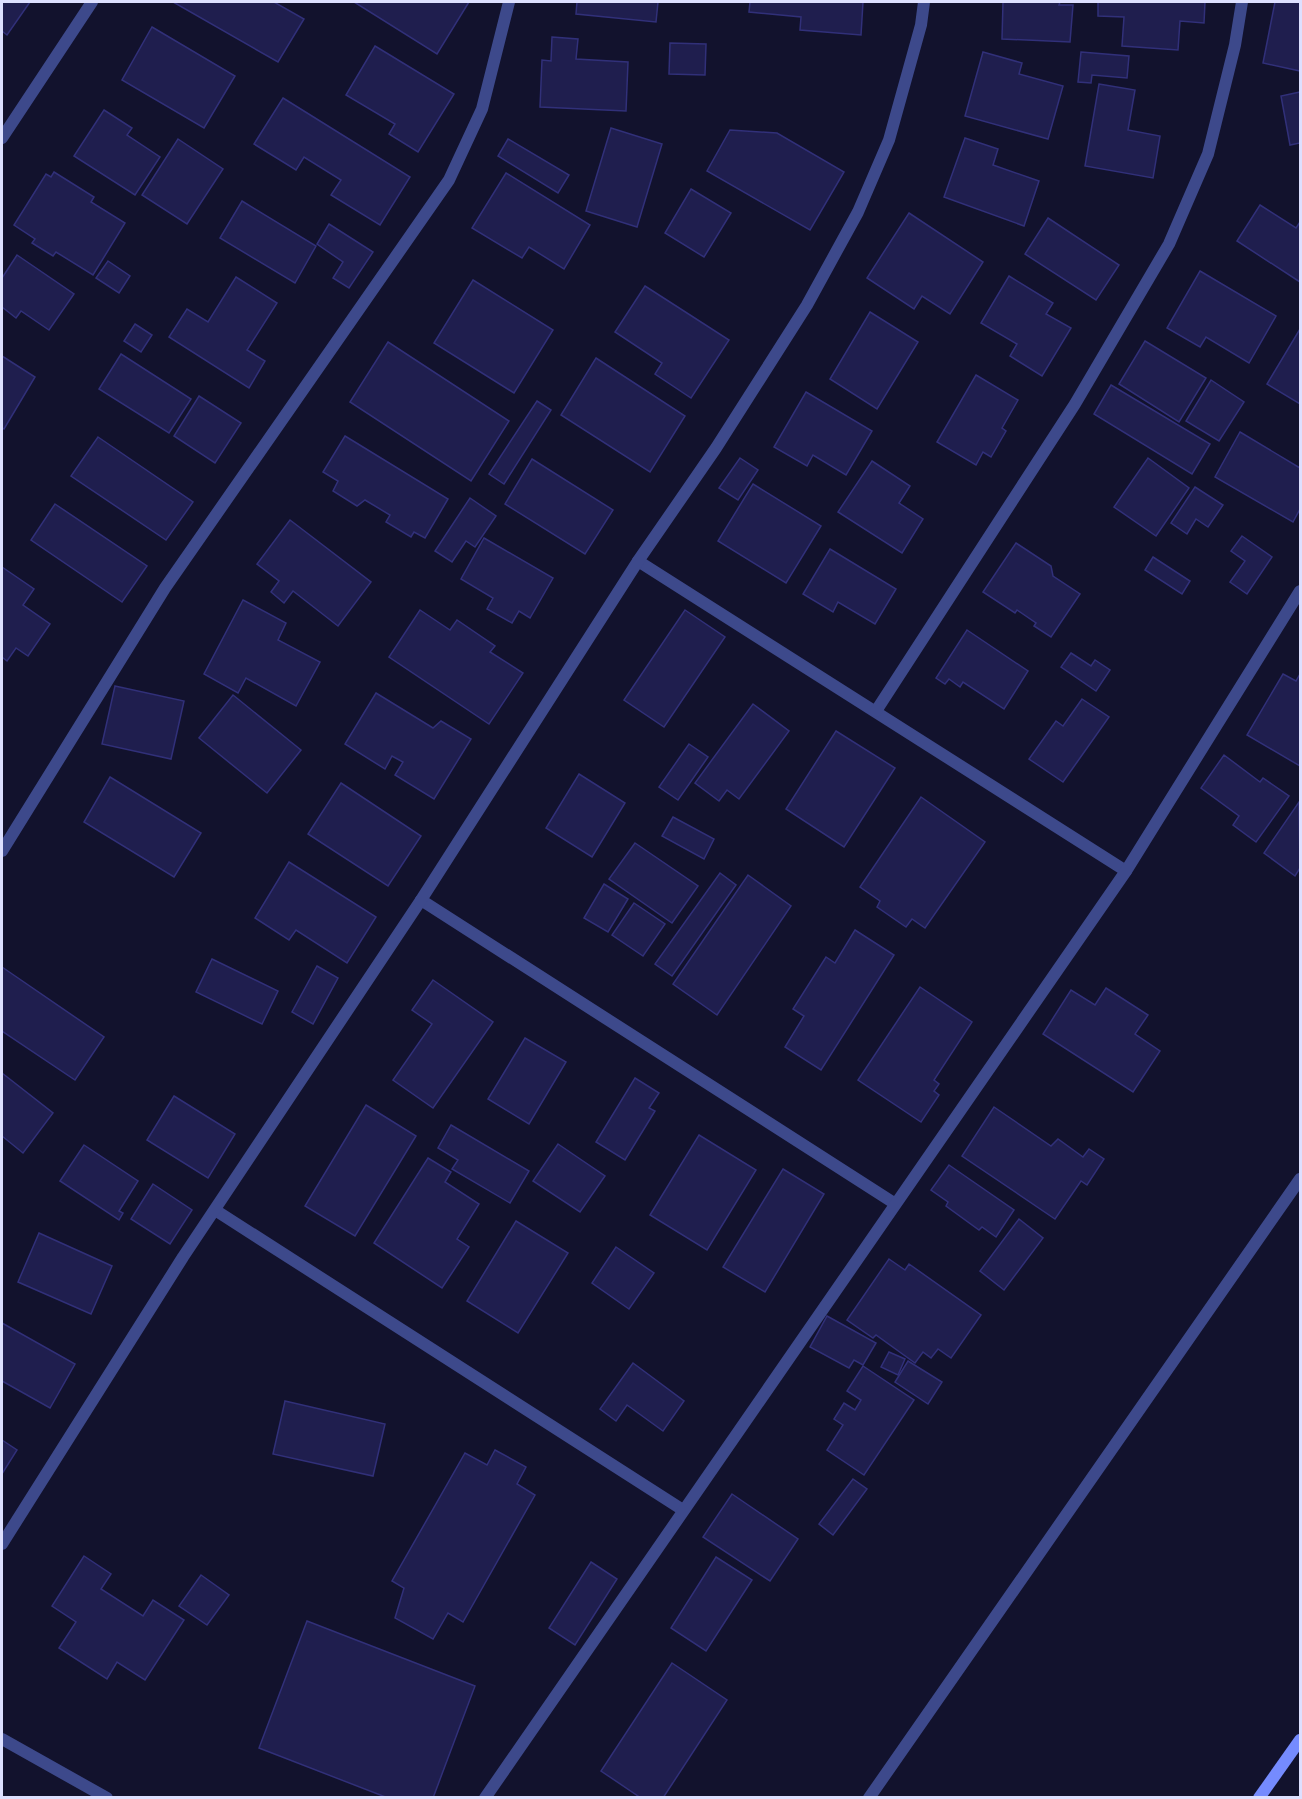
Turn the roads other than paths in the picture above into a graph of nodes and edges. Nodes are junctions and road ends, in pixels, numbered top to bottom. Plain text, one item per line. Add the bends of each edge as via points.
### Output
1 (92, 2) edge
2 (509, 2) edge
3 (924, 2) edge
4 (1242, 2) edge
5 (2, 138) edge
6 (638, 561) junction
7 (1300, 591) edge
8 (876, 711) junction
9 (2, 851) edge
10 (1126, 871) junction
11 (421, 900) junction
12 (1300, 1179) edge
13 (894, 1203) junction
14 (215, 1210) junction
15 (683, 1510) junction
16 (2, 1544) edge
17 (2, 1739) edge
18 (1300, 1740) edge
19 (107, 1797) edge
20 (485, 1797) edge
21 (869, 1797) edge
22 (1259, 1797) edge

1 - 5 street
2 - 9 street via 482,110 449,180 165,588
3 - 6 street via 921,26 888,140 858,212 807,305
4 - 8 street via 1208,154 1169,244 1075,404
6 - 8 street
6 - 11 street
7 - 10 street
8 - 10 street
10 - 13 street
11 - 13 street
11 - 14 street
12 - 21 street
13 - 15 street
14 - 15 street
14 - 16 street
15 - 20 street
17 - 19 street
18 - 22 main road

